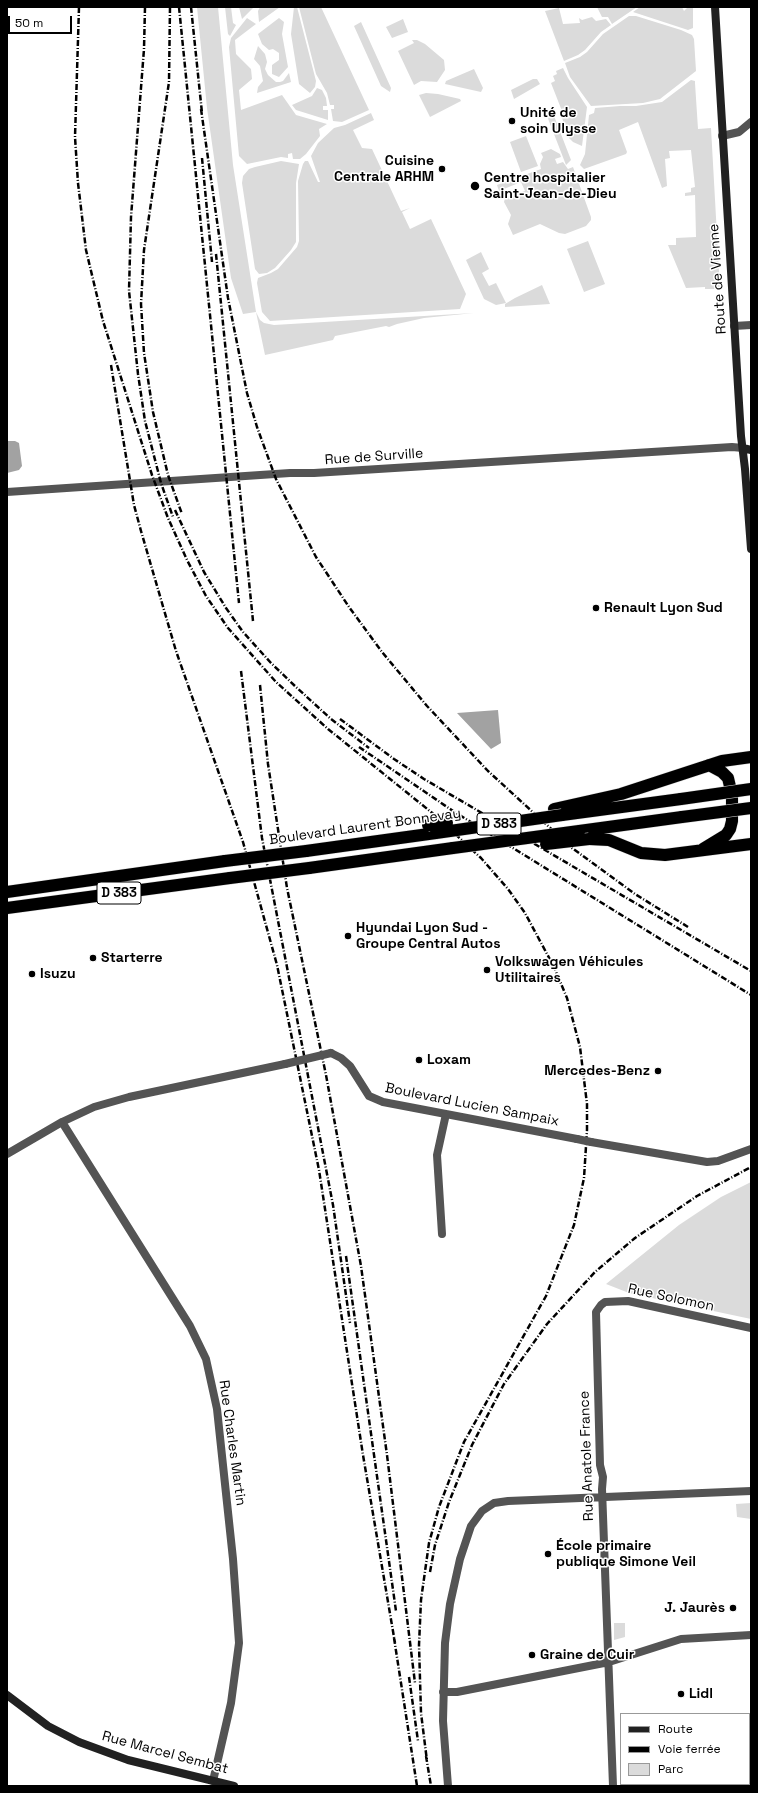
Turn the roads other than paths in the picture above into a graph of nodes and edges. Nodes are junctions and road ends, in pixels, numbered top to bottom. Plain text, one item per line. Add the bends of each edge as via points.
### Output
1 (715, 7) edge
2 (751, 122) edge
3 (722, 136) junction
4 (751, 325) edge
5 (734, 326) junction
6 (747, 449) edge
7 (7, 492) edge
8 (751, 549) edge
9 (751, 757) edge
10 (709, 765) junction
11 (751, 789) edge
12 (751, 808) edge
13 (558, 812) junction
14 (528, 838) junction
15 (751, 844) edge
16 (698, 852) junction
17 (7, 892) edge
18 (7, 908) edge
19 (446, 1114) junction
20 (62, 1122) junction
21 (751, 1148) edge
22 (7, 1154) edge
23 (442, 1234) dead end
24 (595, 1317) joint
25 (751, 1328) edge
26 (751, 1491) edge
27 (602, 1497) junction
28 (751, 1635) edge
29 (608, 1662) junction
30 (443, 1692) junction
31 (7, 1695) edge
32 (213, 1781) junction
33 (234, 1786) edge
34 (448, 1786) edge
35 (613, 1786) edge

1 - 3 main road, Route de Vienne
2 - 3 street via 739,132
3 - 5 main road, Route de Vienne
4 - 5 street
5 - 6 main road, Route de Vienne
6 - 7 street, Rue de Surville via 732,447
6 - 8 main road, Route de Vienne
9 - 10 highway via 735,758
10 - 13 highway
10 - 16 highway via 728,778 732,795 732,821 726,835
11 - 13 highway, Boulevard Laurent Bonnevay / D 383, bridge
12 - 14 highway, D 383, bridge
13 - 17 highway, Boulevard Laurent Bonnevay / D 383, bridge via 432,829 306,851
14 - 16 highway, bridge via 546,844 589,839 609,840 647,853 673,855
14 - 18 highway, D 383, bridge
15 - 16 highway
19 - 20 street, Boulevard Lucien Sampaix, bridge via 384,1102 369,1096 350,1066 331,1053 129,1097 94,1107
19 - 21 street, Boulevard Lucien Sampaix, bridge via 707,1162 718,1161
19 - 23 street via 437,1155
20 - 22 street, Boulevard Lucien Sampaix
20 - 32 street, Rue Charles Martin via 190,1326 206,1359 217,1409 240,1643 231,1703
24 - 25 street, Rue Solomon via 601,1305 617,1300
24 - 27 street, Rue Anatole France
26 - 27 street
27 - 29 street, Rue Anatole France
27 - 30 street via 500,1502 490,1505 478,1514 467,1534 450,1604
28 - 29 street via 681,1639
29 - 30 street via 457,1692
29 - 35 street, Rue Anatole France
30 - 34 street
31 - 32 main road, Rue Marcel Sembat via 48,1726 79,1742 128,1760
32 - 33 main road, Rue Marcel Sembat

